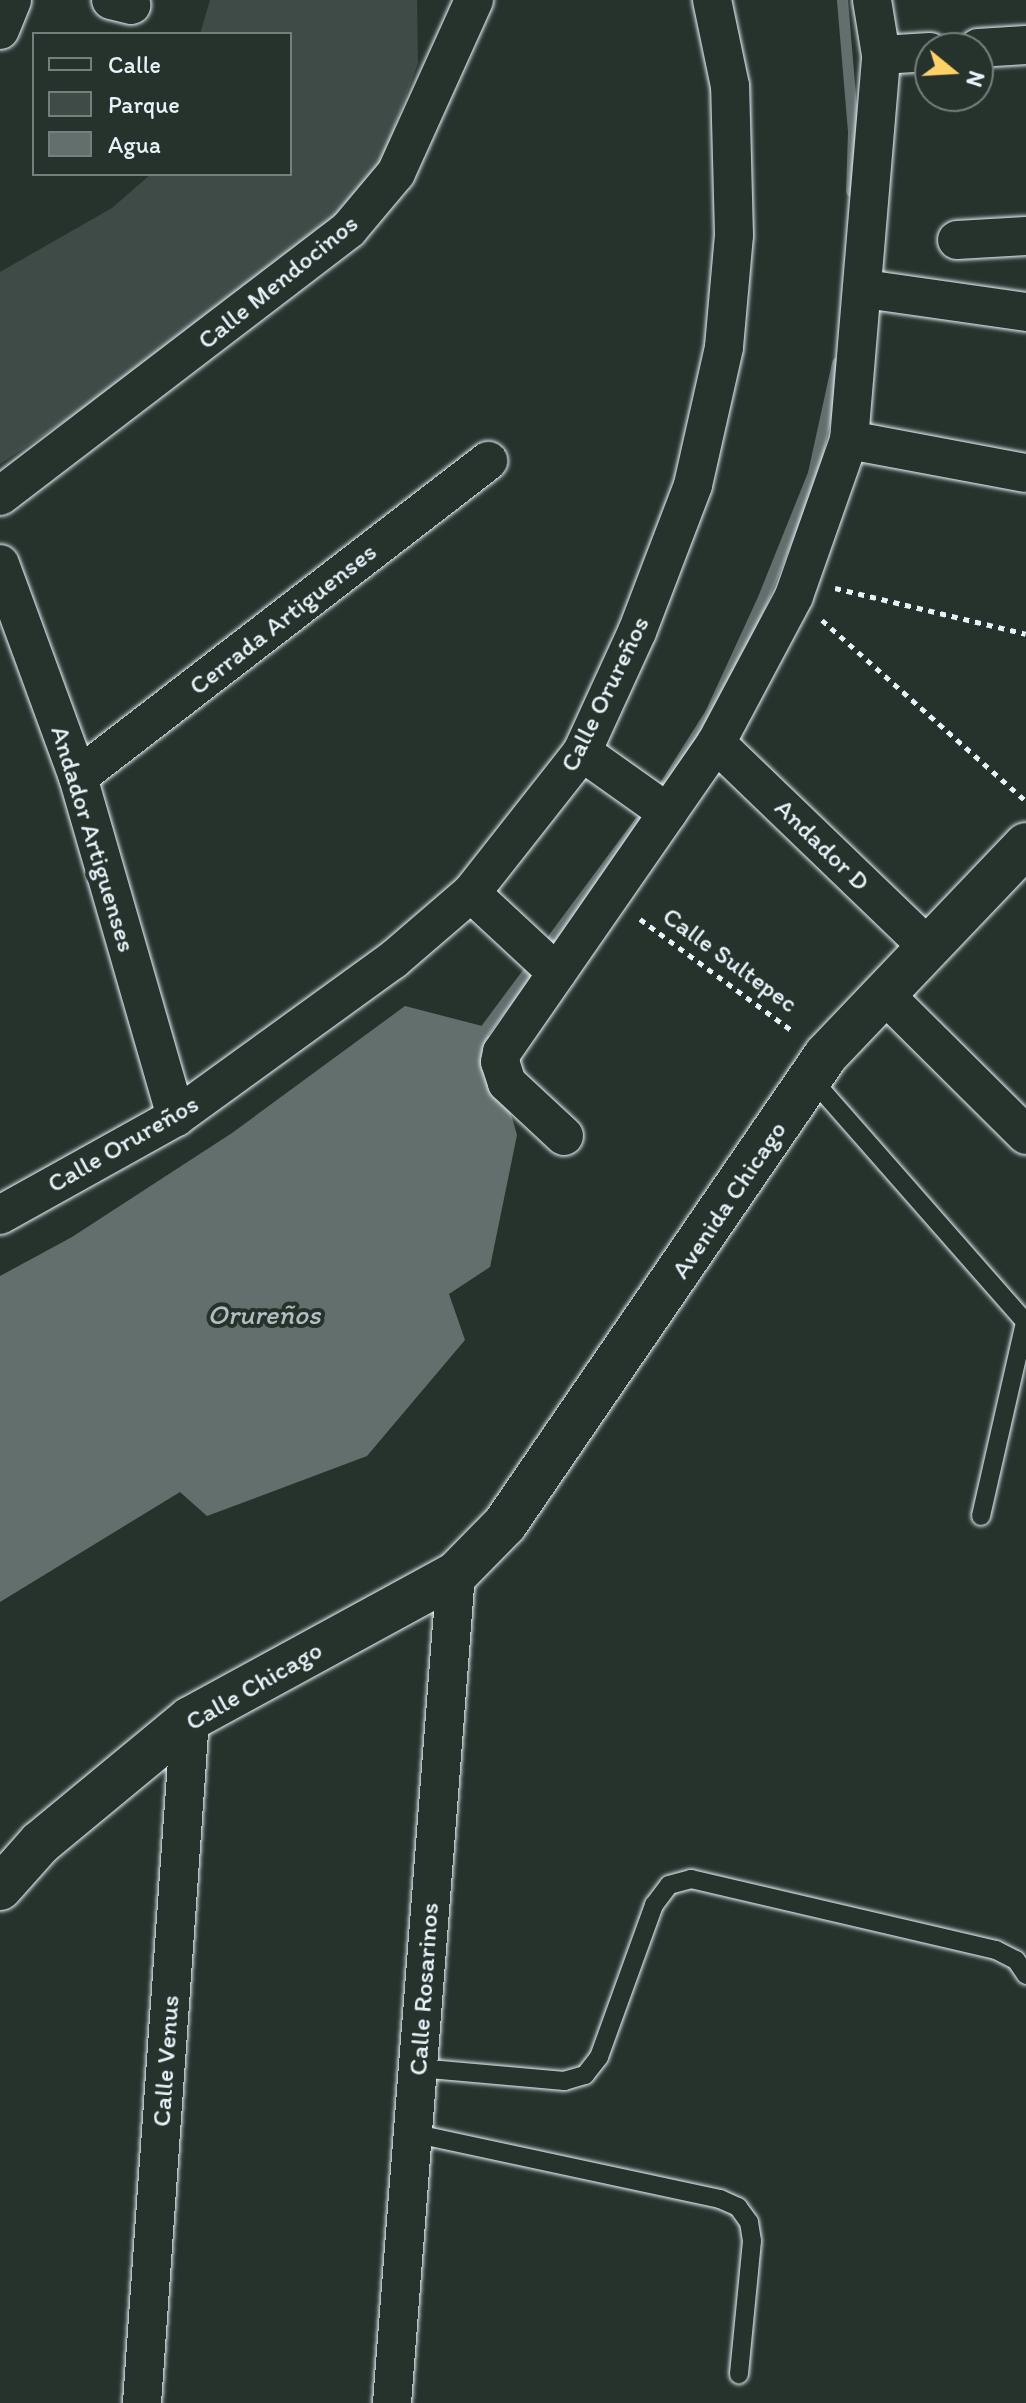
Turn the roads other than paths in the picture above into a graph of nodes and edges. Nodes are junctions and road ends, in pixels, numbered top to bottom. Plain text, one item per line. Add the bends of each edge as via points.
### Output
1 (12, 0) edge
2 (474, 0) edge
3 (712, 0) edge
4 (872, 0) edge
5 (0, 30) edge
6 (1026, 45) edge
7 (994, 47) edge
8 (914, 53) edge
9 (881, 55) junction
10 (1026, 236) edge
11 (957, 240) dead end
12 (865, 289) junction
13 (1026, 312) edge
14 (849, 440) junction
15 (488, 461) dead end
16 (1026, 473) edge
17 (0, 496) edge
18 (0, 564) edge
19 (716, 743) junction
20 (583, 753) junction
21 (78, 777) junction
22 (667, 812) junction
23 (1026, 845) edge
24 (473, 894) junction
25 (928, 947) junction
26 (556, 972) junction
27 (884, 994) junction
28 (819, 1067) junction
29 (176, 1117) junction
30 (1026, 1135) edge
31 (564, 1136) dead end
32 (0, 1215) edge
33 (1025, 1322) edge
34 (981, 1516) dead end
35 (456, 1574) junction
36 (190, 1719) junction
37 (0, 1888) edge
38 (1026, 1975) edge
39 (418, 2068) junction
40 (412, 2133) junction
41 (739, 2374) dead end
42 (396, 2402) edge
43 (142, 2403) edge

1 - 5 street
2 - 17 street, Calle Mendocinos via 396,173 349,229
3 - 20 street, Calle Orureños via 730,86 734,235 724,347 693,485 637,632
4 - 9 street
6 - 7 street
8 - 9 street
9 - 12 street
10 - 11 street
12 - 13 street
12 - 14 street
14 - 16 street
14 - 19 street via 796,587
15 - 21 street, Cerrada Artiguenses
18 - 21 street, Andador Artiguenses
19 - 22 street
19 - 25 street, Andador D
20 - 22 street
20 - 24 street, Calle Orureños
21 - 29 street, Andador Artiguenses
22 - 26 street
23 - 25 street, Avenida Chicago
24 - 26 street
24 - 29 street, Calle Orureños via 393,960
25 - 27 street, Avenida Chicago
26 - 31 street via 500,1062 507,1083
27 - 28 street, Avenida Chicago
27 - 30 street
28 - 33 lane
28 - 35 street, Avenida Chicago via 549,1464 505,1524
29 - 32 street, Calle Orureños
33 - 34 lane
35 - 36 street, Calle Chicago
35 - 39 street, Calle Rosarinos
36 - 37 street, Calle Chicago via 40,1843
36 - 43 street, Calle Venus
38 - 39 lane via 1016,1960 996,1950 691,1879 669,1885 654,1905 599,2057 585,2075 564,2081
39 - 40 street, Calle Rosarinos
40 - 41 lane via 705,2195 738,2207 749,2222 752,2241
40 - 42 street, Calle Rosarinos

